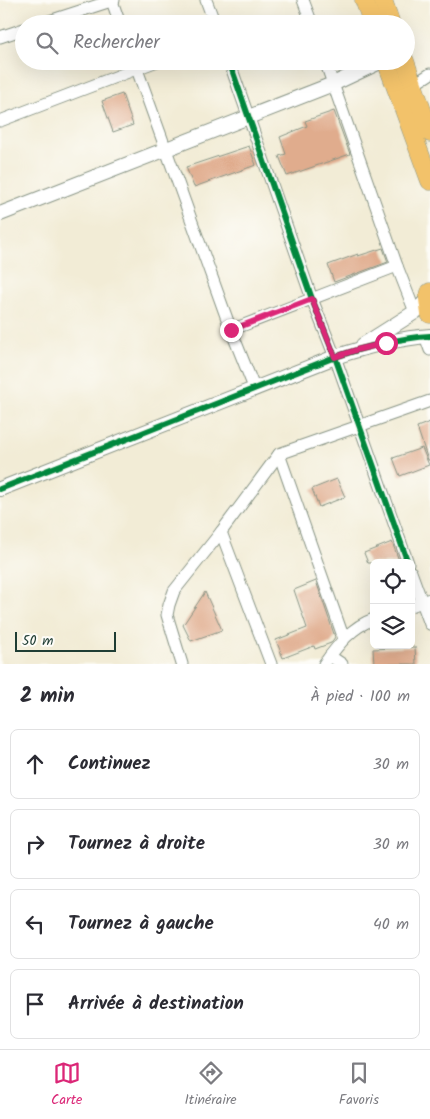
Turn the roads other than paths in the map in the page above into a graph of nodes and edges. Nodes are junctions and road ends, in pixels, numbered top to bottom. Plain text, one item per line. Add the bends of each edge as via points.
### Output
1 (113, 0) edge
2 (206, 0) edge
3 (303, 0) edge
4 (364, 0) edge
5 (383, 0) edge
6 (67, 15) edge
7 (117, 15) edge
8 (212, 15) edge
9 (309, 15) edge
10 (370, 15) edge
11 (388, 15) edge
12 (15, 32) edge
13 (0, 37) edge
14 (123, 70) edge
15 (137, 70) edge
16 (232, 70) edge
17 (329, 70) edge
18 (363, 70) edge
19 (389, 70) edge
20 (408, 70) edge
21 (430, 74) edge
22 (334, 84) junction
23 (412, 85) junction
24 (426, 108) edge
25 (249, 117) junction
26 (0, 121) edge
27 (430, 133) edge
28 (166, 149) junction
29 (430, 181) edge
30 (0, 214) edge
31 (397, 266) junction
32 (312, 299) junction
33 (426, 304) edge
34 (231, 330) junction
35 (428, 336) edge
36 (356, 350) junction
37 (430, 350) edge
38 (335, 357) junction
39 (255, 390) junction
40 (430, 401) edge
41 (359, 426) junction
42 (279, 454) junction
43 (0, 489) edge
44 (221, 532) junction
45 (407, 559) edge
46 (415, 584) edge
47 (421, 602) edge
48 (370, 621) edge
49 (430, 624) edge
50 (344, 639) junction
51 (327, 660) edge
52 (182, 664) edge
53 (271, 664) edge
54 (342, 664) edge

1 - 6 street
1 - 7 street
2 - 8 street
3 - 9 street
4 - 10 main road
5 - 11 main road
12 - 13 street
14 - 26 street
15 - 28 street
16 - 25 street
17 - 22 street
18 - 22 street
19 - 29 main road
20 - 23 main road
21 - 23 street
22 - 25 street
22 - 31 street
23 - 24 main road
24 - 27 main road
25 - 28 street
25 - 32 street
28 - 30 street
28 - 34 street
31 - 32 street
31 - 33 street
32 - 34 street
32 - 38 street
33 - 36 street
34 - 39 street
35 - 36 street
35 - 37 street
36 - 38 street
38 - 39 street
38 - 41 street
39 - 43 street
40 - 41 street
41 - 42 street
41 - 45 street
42 - 44 street
42 - 50 street
44 - 52 street via 174,591 169,605 167,615
44 - 53 street
46 - 47 street
47 - 49 street
48 - 50 street
50 - 51 street
51 - 54 street

